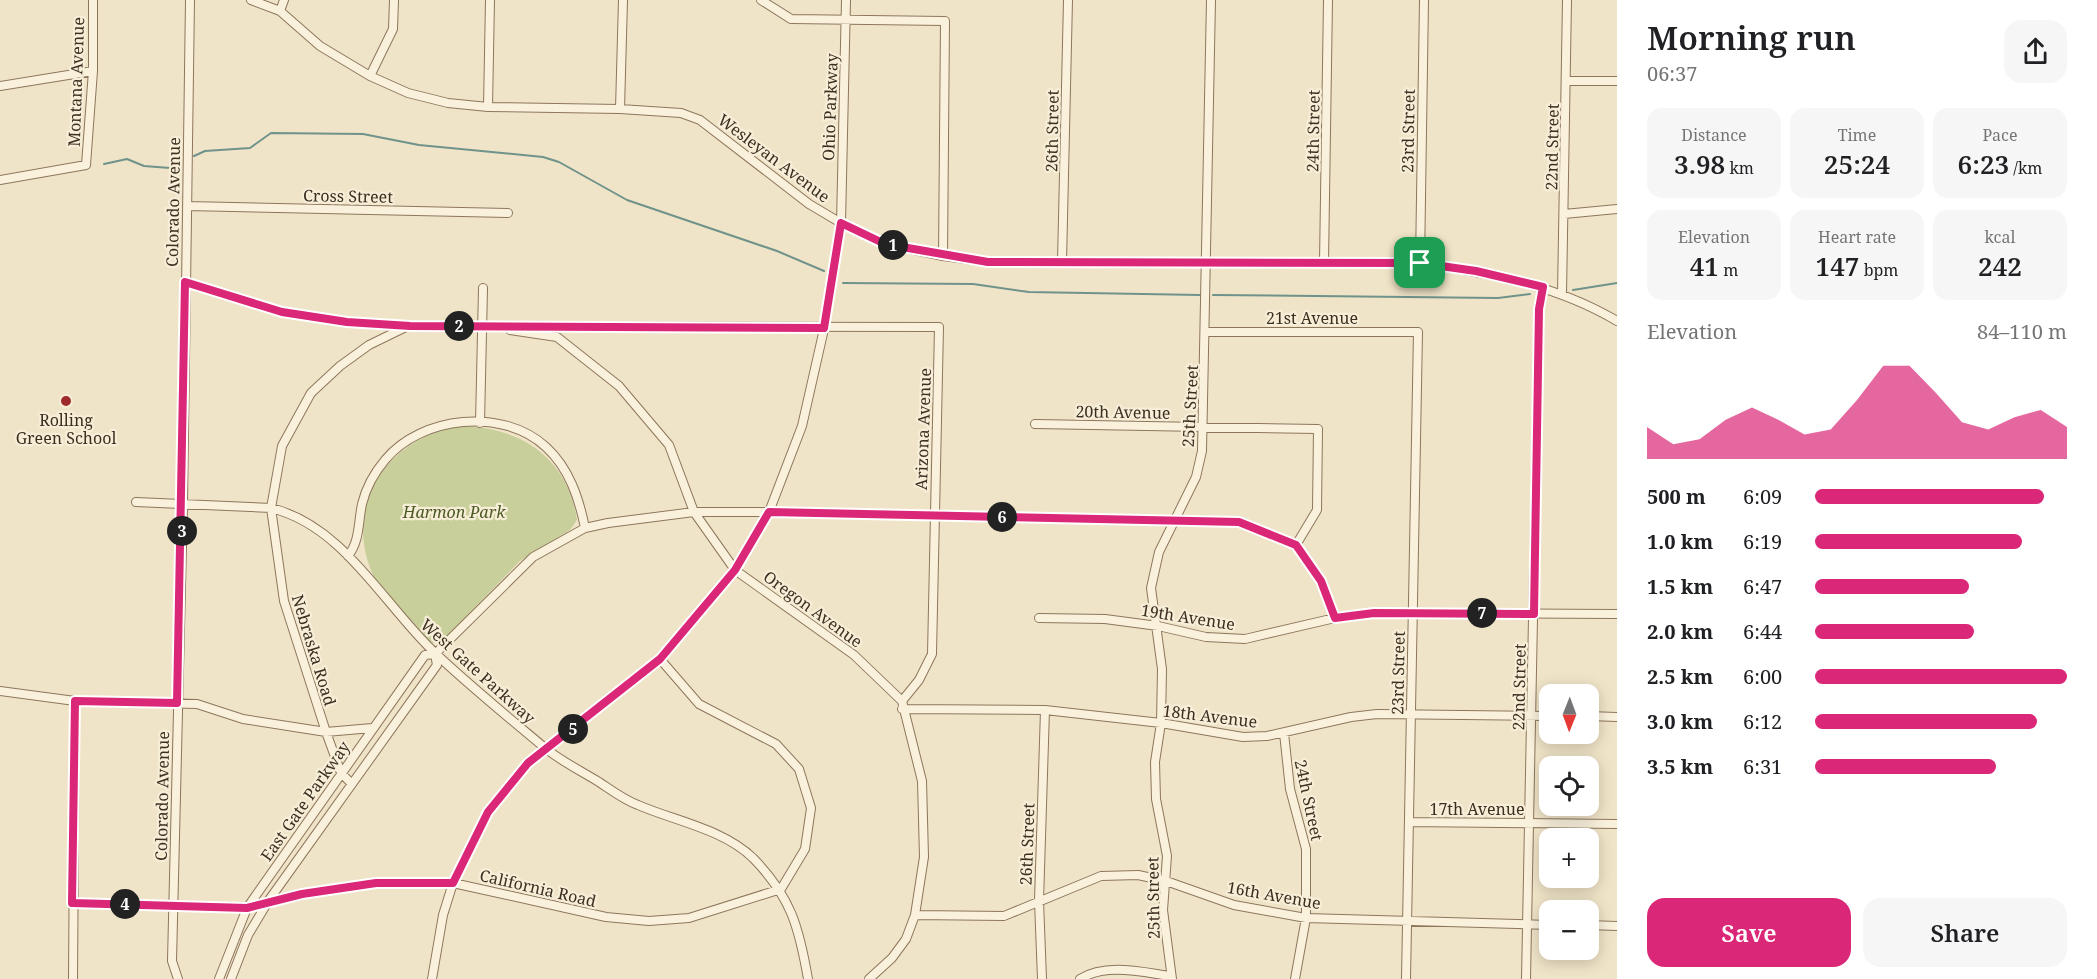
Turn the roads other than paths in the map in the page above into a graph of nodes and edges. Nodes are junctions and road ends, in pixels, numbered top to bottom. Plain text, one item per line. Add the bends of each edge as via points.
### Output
1 (93, 0) edge
2 (190, 0) edge
3 (251, 0) edge
4 (284, 0) edge
5 (394, 0) edge
6 (490, 0) edge
7 (623, 0) edge
8 (761, 0) edge
9 (846, 0) edge
10 (1068, 0) edge
11 (1211, 0) edge
12 (1328, 0) edge
13 (1424, 0) edge
14 (1567, 0) edge
15 (280, 11) junction
16 (846, 21) junction
17 (93, 71) junction
18 (370, 76) junction
19 (1567, 81) junction
20 (1617, 81) edge
21 (0, 86) edge
22 (488, 107) junction
23 (620, 108) junction
24 (0, 180) edge
25 (187, 206) junction
26 (1617, 209) edge
27 (508, 213) dead end
28 (1564, 214) junction
29 (841, 223) junction
30 (943, 256) junction
31 (1062, 262) junction
32 (1206, 262) junction
33 (1324, 262) junction
34 (1420, 263) junction
35 (185, 282) junction
36 (1543, 287) junction
37 (483, 288) dead end
38 (1562, 294) junction
39 (1617, 321) edge
40 (410, 326) junction
41 (483, 326) junction
42 (824, 328) junction
43 (1206, 332) junction
44 (1418, 332) joint
45 (480, 423) junction
46 (1035, 424) dead end
47 (1204, 428) junction
48 (136, 502) dead end
49 (183, 504) junction
50 (271, 508) junction
51 (694, 512) junction
52 (769, 512) junction
53 (933, 516) junction
54 (1173, 521) junction
55 (585, 528) junction
56 (1296, 545) junction
57 (348, 556) junction
58 (735, 570) junction
59 (1413, 612) junction
60 (1534, 614) junction
61 (1617, 614) edge
62 (1040, 618) dead end
63 (1335, 618) junction
64 (1158, 626) junction
65 (435, 654) junction
66 (660, 659) junction
67 (0, 691) edge
68 (75, 701) junction
69 (177, 703) junction
70 (902, 705) junction
71 (1045, 710) junction
72 (1411, 714) junction
73 (1532, 715) junction
74 (1539, 715) edge
75 (1599, 716) edge
76 (1617, 717) edge
77 (1161, 723) junction
78 (372, 728) junction
79 (326, 732) junction
80 (1284, 733) junction
81 (548, 750) junction
82 (341, 773) junction
83 (352, 784) junction
84 (1409, 822) junction
85 (1529, 823) junction
86 (1617, 824) edge
87 (1166, 881) junction
88 (453, 883) junction
89 (781, 889) junction
90 (269, 900) junction
91 (1039, 901) junction
92 (72, 903) junction
93 (174, 906) junction
94 (247, 908) junction
95 (915, 915) junction
96 (1306, 918) junction
97 (1407, 920) junction
98 (1527, 925) junction
99 (1539, 925) edge
100 (1599, 925) edge
101 (1617, 926) edge
102 (1171, 978) edge
103 (73, 979) edge
104 (178, 979) edge
105 (219, 979) edge
106 (231, 979) edge
107 (432, 979) edge
108 (808, 979) edge
109 (869, 979) edge
110 (1042, 979) edge
111 (1080, 979) edge
112 (1295, 979) edge
113 (1406, 979) edge
114 (1526, 979) edge

1 - 17 street, Montana Avenue
2 - 25 street, Colorado Avenue
3 - 15 street, Wesleyan Avenue
4 - 15 street
5 - 18 street via 393,29
6 - 22 street
7 - 23 street
8 - 16 street via 790,19
9 - 16 street, Ohio Parkway
10 - 31 street, 26th Street
11 - 32 street, 25th Street
12 - 33 street, 24th Street
13 - 34 street, 23rd Street
14 - 19 street, 22nd Street
15 - 18 street, Wesleyan Avenue via 320,46
16 - 29 street, Ohio Parkway
16 - 30 street via 945,21
17 - 21 street
17 - 24 street, Montana Avenue via 86,165
18 - 22 street, Wesleyan Avenue via 408,93
19 - 20 street
19 - 28 street, 22nd Street
22 - 23 street, Wesleyan Avenue
23 - 29 street, Wesleyan Avenue via 681,113 700,120 809,204
25 - 27 street, Cross Street
25 - 35 street, Colorado Avenue
26 - 28 street
28 - 38 street, 22nd Street
29 - 30 street, Wesleyan Avenue via 885,244
29 - 42 street, Ohio Parkway
30 - 31 street, Wesleyan Avenue via 988,262
31 - 32 street, Wesleyan Avenue
32 - 33 street, Wesleyan Avenue
32 - 43 street, 25th Street
33 - 34 street, Wesleyan Avenue
34 - 36 street, Wesleyan Avenue
35 - 40 street via 282,312
35 - 49 street, Colorado Avenue
36 - 38 street, Wesleyan Avenue
36 - 60 street, 22nd Street via 1539,309
37 - 41 street
38 - 39 street, Wesleyan Avenue
40 - 41 street
40 - 50 street, Nebraska Road via 369,345 311,393 282,446
41 - 42 street
41 - 45 street
41 - 51 street, Oregon Avenue via 557,337 619,386 669,446
42 - 52 street, Ohio Parkway via 802,426
42 - 53 street, Arizona Avenue via 939,327
43 - 44 street, 21st Avenue
43 - 47 street, 25th Street
44 - 59 street, 23rd Street
45 - 55 street via 517,431 545,446 571,481
45 - 57 street via 434,427 404,442 388,456 365,494 357,542
46 - 47 street, 20th Avenue
47 - 54 street, 25th Street via 1196,477
47 - 56 street, 20th Avenue via 1318,429 1317,510
48 - 49 street, West Gate Parkway
49 - 50 street, West Gate Parkway
49 - 69 street, Colorado Avenue
50 - 57 street, West Gate Parkway via 288,512 306,523
50 - 79 street, Nebraska Road via 284,601
51 - 52 street, East Gate Parkway
51 - 55 street, East Gate Parkway
51 - 58 street, Oregon Avenue
52 - 53 street, East Gate Parkway
52 - 58 street, Ohio Parkway
53 - 54 street, East Gate Parkway
53 - 70 street, Arizona Avenue via 932,654
54 - 56 street, East Gate Parkway via 1239,522
54 - 64 street, 25th Street via 1153,571 1151,588
55 - 65 street, East Gate Parkway via 525,563
56 - 63 street via 1321,581
57 - 65 street, West Gate Parkway
58 - 66 street, Ohio Parkway
58 - 70 street, Oregon Avenue via 854,655
59 - 60 street, 19th Avenue
59 - 63 street, 19th Avenue
59 - 72 street, 23rd Street
60 - 61 street, 19th Avenue
60 - 73 street, 22nd Street
62 - 64 street, 19th Avenue via 1105,619
63 - 64 street, 19th Avenue via 1245,639
64 - 77 street, 25th Street
65 - 78 street, East Gate Parkway via 425,655
65 - 81 street, West Gate Parkway
65 - 83 street, East Gate Parkway via 436,665
66 - 81 street, Ohio Parkway
66 - 89 street via 699,704 776,744 799,769 811,808 804,849
67 - 68 street
68 - 69 street
68 - 92 street
69 - 79 street via 197,704 243,719
69 - 93 street, Colorado Avenue
70 - 71 street, 18th Avenue
70 - 95 street via 922,781 924,857
71 - 77 street, 18th Avenue
71 - 91 street, 26th Street
72 - 73 street, 18th Avenue
72 - 80 street, 18th Avenue via 1351,717
72 - 84 street, 23rd Street
73 - 74 street, 18th Avenue
73 - 85 street, 22nd Street
75 - 76 street
77 - 80 street, 18th Avenue via 1244,737
77 - 87 street, 25th Street via 1155,762 1156,799 1167,856
78 - 79 street
78 - 82 street, East Gate Parkway
79 - 82 street, Nebraska Road
80 - 96 street, 24th Street via 1290,789 1306,849
81 - 88 street, Ohio Parkway via 528,763 488,812
81 - 89 street, West Gate Parkway via 636,805 714,834 750,856
82 - 83 street, Nebraska Road
82 - 94 street, East Gate Parkway
83 - 90 street, East Gate Parkway
84 - 85 street, 17th Avenue
84 - 97 street, 23rd Street
85 - 86 street, 17th Avenue
85 - 98 street, 22nd Street
87 - 91 street, 16th Avenue via 1138,875 1101,876
87 - 96 street, 16th Avenue via 1234,905
87 - 102 street, 25th Street via 1163,910
88 - 89 street, California Road via 606,917 649,921 689,918
88 - 90 street, California Road via 376,883
88 - 107 street, Ohio Parkway
89 - 108 street, West Gate Parkway via 801,936
90 - 94 street, California Road
90 - 106 street, East Gate Parkway via 248,935
91 - 95 street, 16th Avenue via 1004,916
91 - 110 street, 26th Street
92 - 93 street, California Road
92 - 103 street
93 - 94 street, California Road
93 - 104 street, Colorado Avenue via 172,961
94 - 105 street, East Gate Parkway
95 - 109 street via 906,939
96 - 97 street, 16th Avenue
96 - 112 street, 24th Street
97 - 98 street, 16th Avenue
97 - 113 street, 23rd Street
98 - 99 street, 16th Avenue
98 - 114 street, 22nd Street
100 - 101 street
102 - 111 street via 1131,970 1091,972

